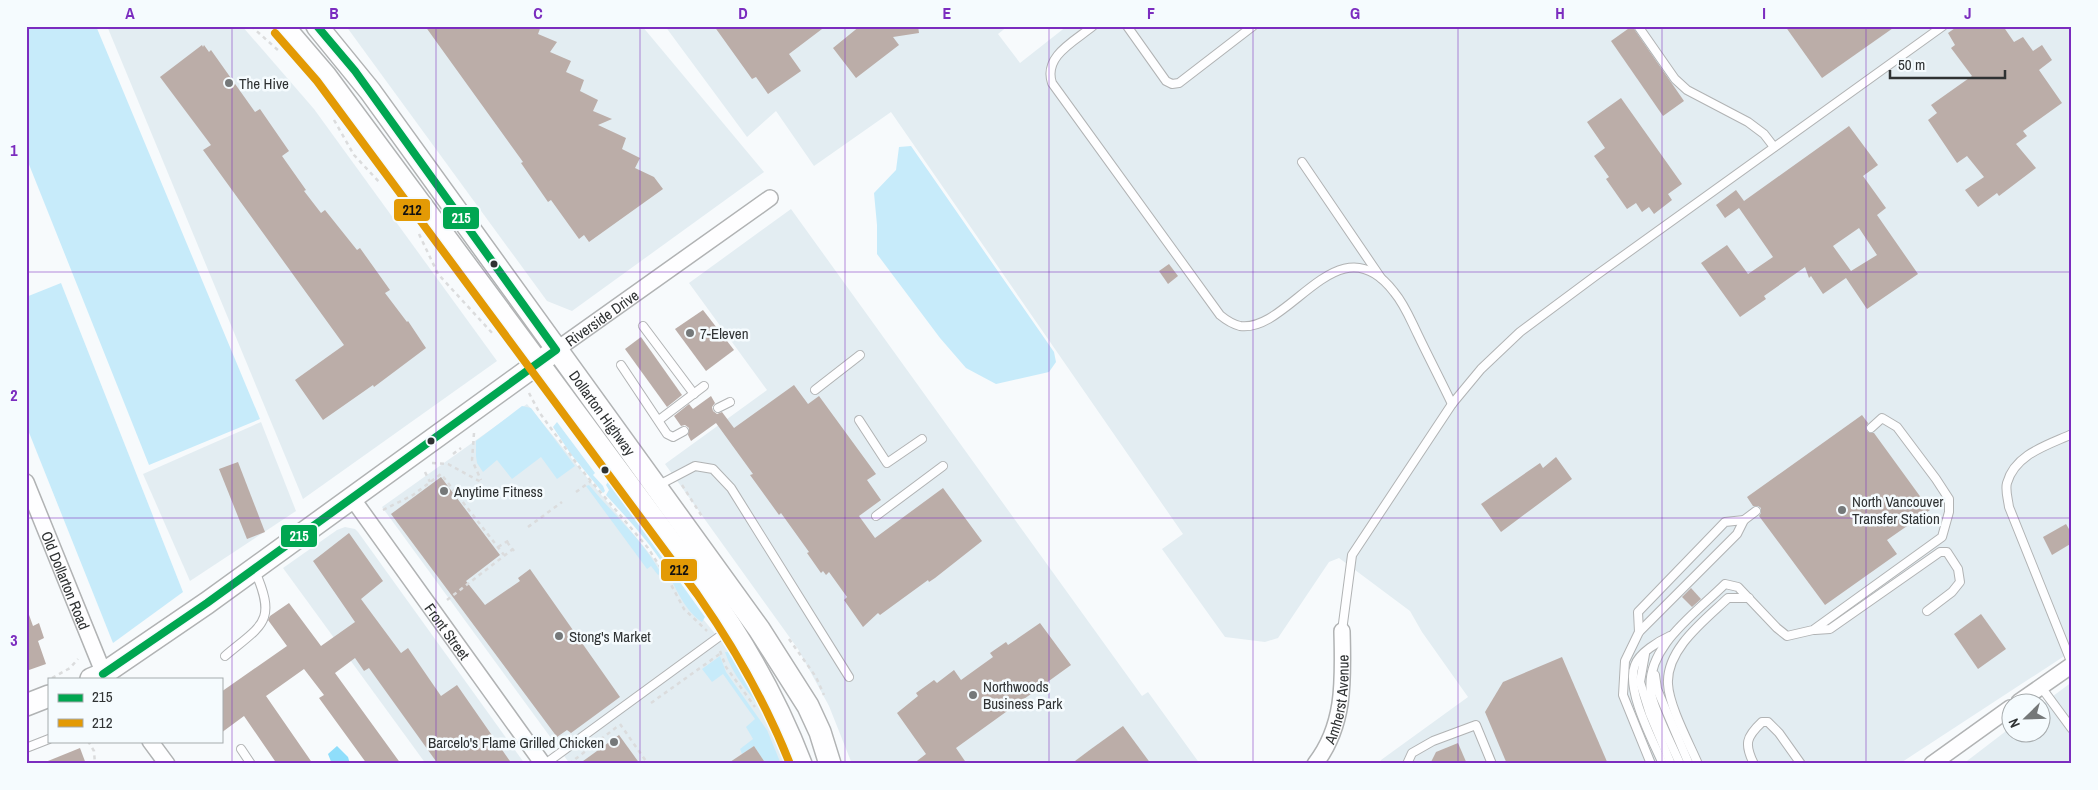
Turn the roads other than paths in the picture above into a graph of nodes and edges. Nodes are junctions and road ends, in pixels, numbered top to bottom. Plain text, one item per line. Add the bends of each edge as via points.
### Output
1 (283, 26) edge
2 (317, 26) edge
3 (1093, 26) edge
4 (1127, 26) edge
5 (1253, 26) edge
6 (1638, 26) edge
7 (1943, 26) edge
8 (1774, 147) junction
9 (1302, 162) dead end
10 (770, 198) dead end
11 (1382, 278) junction
12 (643, 326) dead end
13 (556, 350) junction
14 (860, 355) dead end
15 (538, 364) junction
16 (621, 365) dead end
17 (704, 386) dead end
18 (815, 390) dead end
19 (694, 394) junction
20 (730, 402) dead end
21 (1452, 404) junction
22 (718, 408) dead end
23 (659, 420) junction
24 (859, 420) dead end
25 (1871, 428) dead end
26 (684, 431) dead end
27 (2072, 434) edge
28 (922, 439) dead end
29 (942, 466) dead end
30 (26, 482) edge
31 (656, 486) junction
32 (352, 498) junction
33 (1756, 511) dead end
34 (876, 516) dead end
35 (1744, 520) junction
36 (254, 568) junction
37 (1748, 598) junction
38 (1927, 611) dead end
39 (740, 620) junction
40 (1813, 630) junction
41 (1342, 631) joint
42 (1639, 632) junction
43 (1672, 636) junction
44 (1645, 654) junction
45 (225, 656) dead end
46 (1654, 664) junction
47 (2072, 665) edge
48 (100, 677) edge
49 (849, 678) dead end
50 (2041, 687) junction
51 (2034, 692) edge
52 (48, 696) edge
53 (26, 705) edge
54 (2000, 715) edge
55 (2072, 729) edge
56 (48, 739) edge
57 (151, 742) edge
58 (26, 748) edge
59 (241, 749) dead end
60 (167, 764) edge
61 (251, 764) edge
62 (544, 764) edge
63 (801, 764) edge
64 (830, 764) edge
65 (1316, 764) edge
66 (1407, 764) edge
67 (1492, 764) edge
68 (1651, 764) edge
69 (1663, 764) edge
70 (1672, 764) edge
71 (1680, 764) edge
72 (1688, 764) edge
73 (1698, 764) edge
74 (1754, 764) edge
75 (1801, 764) edge
76 (1932, 764) edge

1 - 15 main road, Dollarton Highway via 325,75
2 - 13 main road, Dollarton Highway via 360,77
3 - 11 lane via 1055,58 1050,67 1052,83 1220,315 1240,326 1259,323 1328,275 1342,269 1365,270
4 - 5 lane via 1166,81 1172,84 1179,83
6 - 8 lane via 1675,79 1687,90 1748,122
7 - 8 lane
8 - 21 lane via 1520,332 1481,369
9 - 11 lane
10 - 13 street, Riverside Drive
11 - 21 lane via 1407,311
12 - 19 lane
13 - 15 main road, Riverside Drive
13 - 31 main road, Dollarton Highway
14 - 18 lane
15 - 32 main road, Riverside Drive
15 - 39 main road, Dollarton Highway
16 - 23 lane
17 - 19 lane
19 - 23 lane
20 - 22 lane
21 - 41 lane via 1352,555
23 - 26 lane via 667,434 673,437
24 - 28 lane via 887,463
25 - 40 lane via 1882,418 1897,427 1936,479 1948,499 1949,512 1942,537
27 - 47 lane via 2031,453 2014,467 2007,484 2009,507
29 - 34 lane
30 - 48 street, Old Dollarton Road
31 - 39 main road, Dollarton Highway
31 - 49 lane via 695,466 714,469 731,488
32 - 36 main road, Riverside Drive
32 - 62 street, Front Street
33 - 35 lane
35 - 42 lane via 1737,534
35 - 42 lane via 1725,522 1638,612
36 - 45 lane via 263,590 265,618
36 - 48 main road, Riverside Drive
37 - 40 lane via 1787,636
37 - 43 lane via 1738,587 1725,584
37 - 73 lane via 1728,598 1687,639 1672,662 1668,684 1672,702
38 - 40 lane via 1960,582 1958,569 1947,552 1940,552 1830,628
39 - 62 lane
39 - 63 main road, Dollarton Highway
39 - 64 main road, Dollarton Highway via 796,684 820,732
41 - 65 street, Amherst Avenue via 1340,710
42 - 68 lane via 1625,661 1623,695
43 - 44 lane via 1657,642
43 - 46 lane
44 - 69 lane via 1635,664 1635,693
44 - 70 lane via 1640,682
46 - 71 lane via 1651,694
46 - 72 lane via 1657,689
47 - 50 street
50 - 51 street
50 - 55 lane
52 - 53 main road
54 - 76 street
56 - 58 lane
57 - 60 street
59 - 61 lane
66 - 67 lane via 1412,753 1433,741 1476,725
74 - 75 lane via 1747,741 1762,722 1768,722

